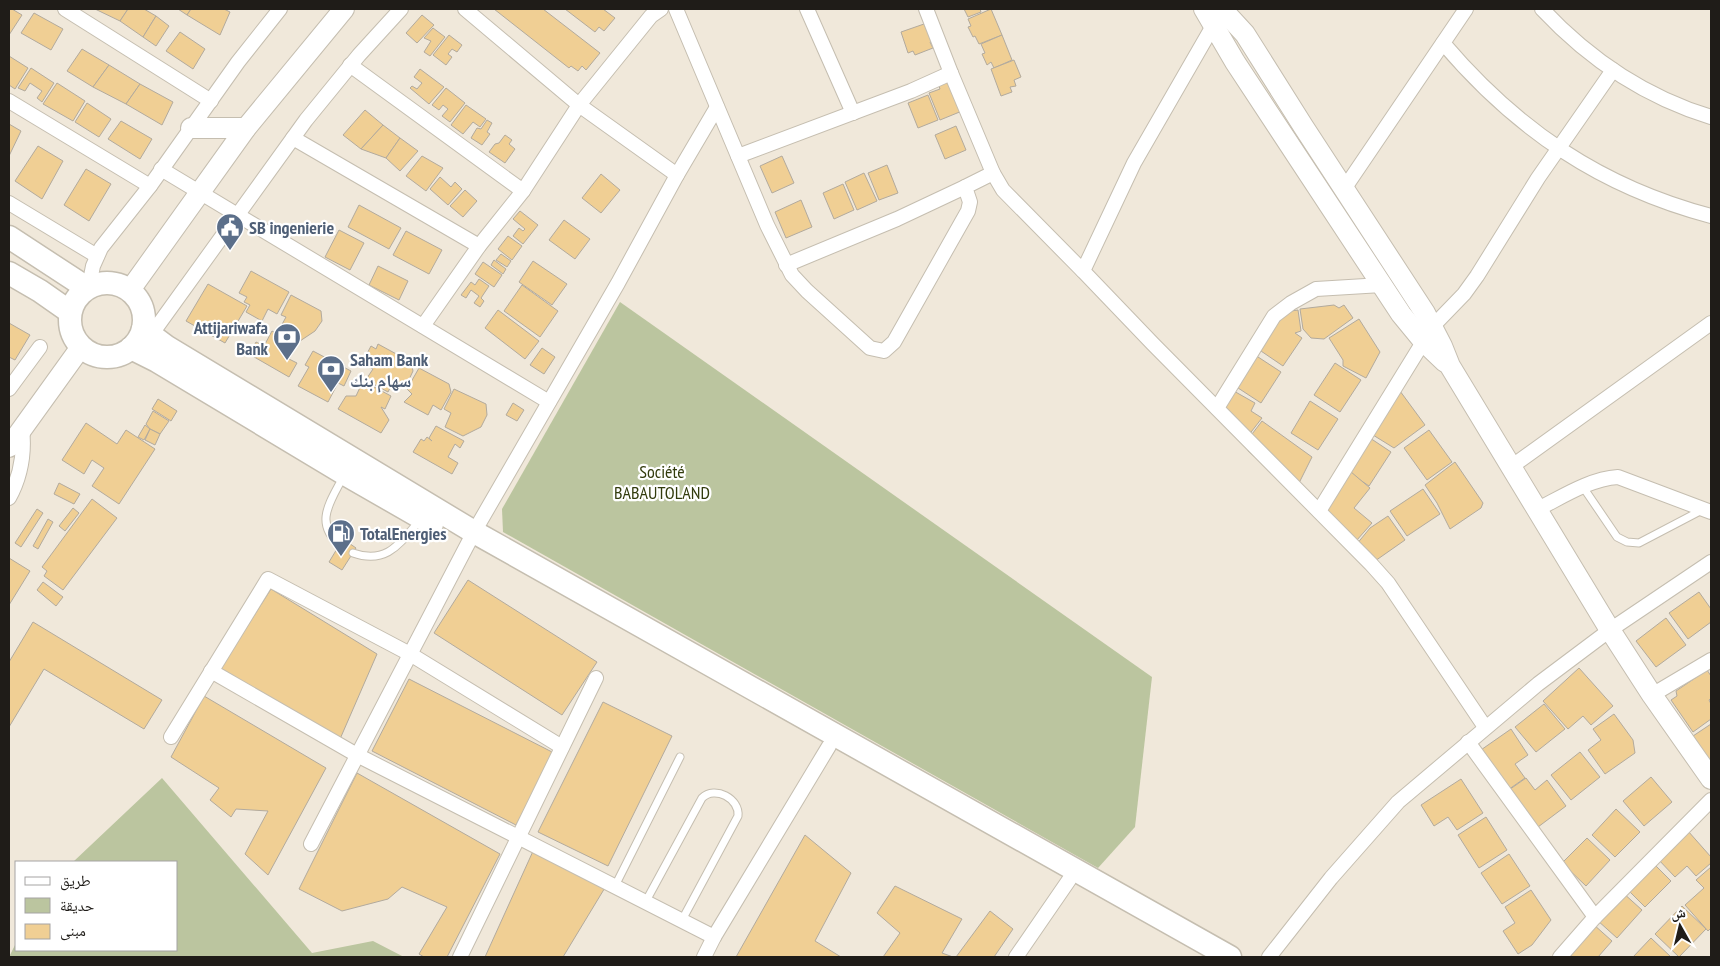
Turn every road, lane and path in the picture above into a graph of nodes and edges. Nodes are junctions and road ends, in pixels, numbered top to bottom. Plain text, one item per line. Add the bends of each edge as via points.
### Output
1 (65, 9) edge
2 (344, 9) edge
3 (401, 9) edge
4 (466, 9) edge
5 (676, 9) edge
6 (807, 9) edge
7 (926, 9) edge
8 (1466, 9) edge
9 (1542, 9) edge
10 (274, 11) edge
11 (652, 11) edge
12 (1215, 13) edge
13 (1443, 43) junction
14 (350, 65) junction
15 (1613, 70) junction
16 (951, 72) junction
17 (9, 101) edge
18 (211, 101) junction
19 (579, 105) junction
20 (717, 107) junction
21 (853, 113) junction
22 (1711, 117) edge
23 (191, 128) junction
24 (246, 128) junction
25 (293, 138) junction
26 (1558, 148) junction
27 (738, 156) junction
28 (162, 170) junction
29 (993, 173) junction
30 (677, 175) junction
31 (150, 186) junction
32 (966, 187) junction
33 (1344, 189) junction
34 (523, 191) junction
35 (199, 192) junction
36 (9, 203) edge
37 (238, 215) junction
38 (1711, 216) edge
39 (9, 237) edge
40 (479, 246) junction
41 (97, 256) junction
42 (786, 265) junction
43 (1083, 270) junction
44 (9, 273) edge
45 (1382, 284) junction
46 (88, 287) junction
47 (130, 290) junction
48 (70, 312) junction
49 (1711, 323) edge
50 (423, 326) junction
51 (147, 332) junction
52 (1428, 334) junction
53 (40, 347) dead end
54 (81, 347) junction
55 (131, 348) junction
56 (9, 389) edge
57 (549, 402) junction
58 (1217, 408) junction
59 (22, 428) junction
60 (9, 448) edge
61 (1511, 467) junction
62 (344, 474) junction
63 (1583, 487) junction
64 (9, 498) edge
65 (1709, 508) edge
66 (1536, 510) junction
67 (1319, 511) junction
68 (422, 518) junction
69 (471, 538) junction
70 (340, 545) dead end
71 (353, 553) dead end
72 (1711, 562) edge
73 (1610, 630) junction
74 (410, 654) junction
75 (1711, 660) edge
76 (211, 672) junction
77 (596, 678) dead end
78 (1652, 695) junction
79 (1485, 727) junction
80 (171, 737) dead end
81 (1468, 742) junction
82 (829, 746) junction
83 (562, 747) junction
84 (357, 755) junction
85 (680, 756) dead end
86 (1711, 780) edge
87 (1711, 800) edge
88 (518, 837) junction
89 (310, 844) dead end
90 (1069, 880) junction
91 (615, 886) junction
92 (646, 901) junction
93 (1595, 917) junction
94 (682, 920) junction
95 (714, 937) junction
96 (460, 957) edge
97 (704, 957) edge
98 (1016, 957) edge
99 (1206, 957) edge
100 (1230, 957) edge
101 (1269, 957) edge
102 (1560, 957) edge

1 - 18 street
2 - 24 street
3 - 14 street
4 - 19 street
5 - 20 street
6 - 21 street
7 - 16 street
8 - 13 street
9 - 15 street via 1582,47
10 - 18 street
11 - 19 street
12 - 33 street via 1245,34
12 - 43 street via 1134,163
12 - 45 street
13 - 26 street via 1485,89
13 - 33 street
14 - 25 street
14 - 34 street
15 - 22 street via 1654,94
15 - 26 street
16 - 21 street
16 - 29 street
17 - 31 street
18 - 23 street
19 - 30 street
19 - 34 street
20 - 27 street
20 - 30 street
21 - 27 street
23 - 24 street
23 - 28 street
24 - 35 street
25 - 37 street
25 - 40 street
26 - 38 street via 1622,184 1656,199
26 - 52 street via 1477,276
27 - 42 street
28 - 31 street
28 - 35 street
29 - 32 street
29 - 43 street via 1003,190
30 - 57 street
31 - 41 street
32 - 42 street
32 - 42 street via 970,202 968,211 894,342 884,351 870,348 797,282
33 - 52 street
34 - 40 street
35 - 37 street
35 - 47 street
36 - 41 street
37 - 50 street
37 - 51 street
39 - 46 main road
40 - 50 street
41 - 46 street
43 - 58 street
44 - 48 main road
45 - 52 street via 1401,314
45 - 58 street via 1316,289 1291,303 1274,316
46 - 47 main road via 106,282
46 - 48 main road via 76,298
47 - 51 main road via 142,308
48 - 54 main road via 72,335
49 - 61 street
50 - 57 street
51 - 55 main road
51 - 69 main road
52 - 61 street
52 - 67 street
53 - 56 street
54 - 55 main road via 106,357
54 - 59 street
55 - 62 main road
57 - 69 street
58 - 67 street
59 - 60 street
59 - 64 street via 22,464
61 - 66 street
62 - 68 main road
62 - 70 lane via 325,519 329,534
63 - 65 street via 1618,478
63 - 65 lane via 1617,537 1632,543 1645,541
63 - 66 street
66 - 73 street
67 - 79 street via 1388,583
68 - 69 main road
68 - 71 lane via 391,551 376,556
69 - 74 street
69 - 82 main road
69 - 100 main road
72 - 73 street
73 - 78 street
73 - 79 street
74 - 76 street via 268,580
74 - 83 street
74 - 84 street
75 - 78 street
76 - 80 street
76 - 84 street
77 - 83 street
78 - 86 street
79 - 81 street
81 - 93 street
81 - 101 street via 1398,802 1331,878
82 - 90 main road
82 - 95 street
83 - 88 street
84 - 88 street
84 - 89 street
85 - 91 lane
87 - 93 street
88 - 91 street
88 - 96 street
90 - 98 street
90 - 99 main road
91 - 92 street
92 - 94 street
92 - 94 lane via 702,798 714,792 722,794 736,803 738,816
93 - 102 street
94 - 95 street
95 - 97 street

